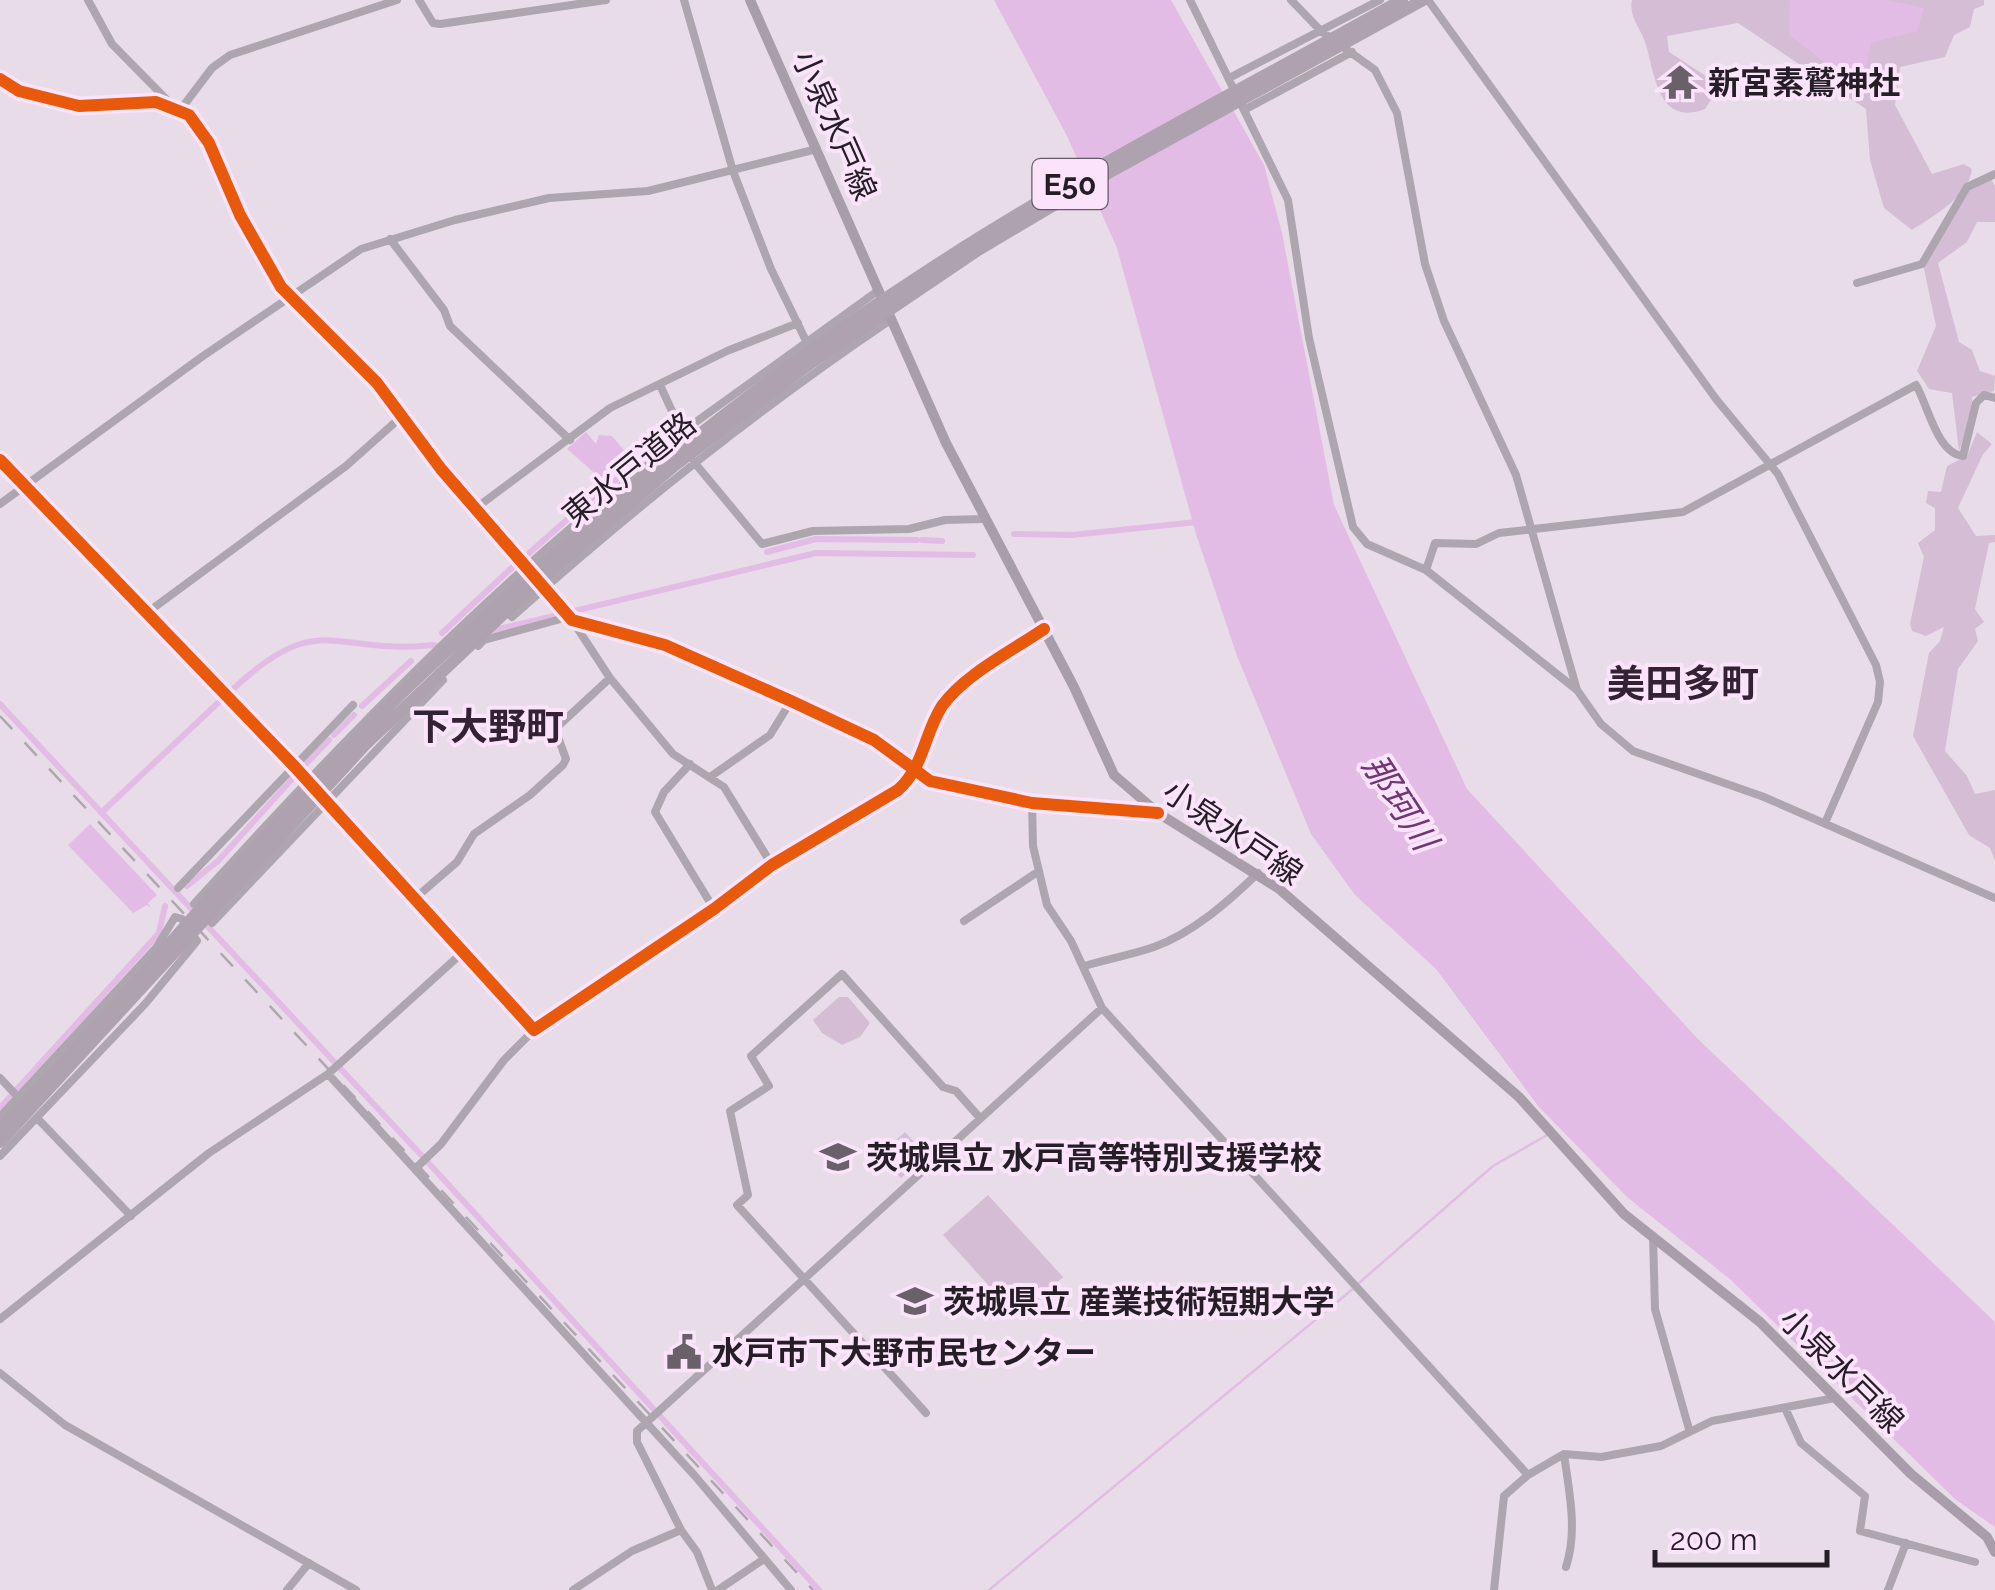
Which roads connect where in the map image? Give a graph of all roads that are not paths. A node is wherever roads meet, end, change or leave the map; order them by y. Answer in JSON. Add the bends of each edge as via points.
{"nodes":[{"id":1,"x":88,"y":0,"type":"edge"},
{"id":2,"x":396,"y":0,"type":"edge"},
{"id":3,"x":419,"y":0,"type":"edge"},
{"id":4,"x":606,"y":0,"type":"edge"},
{"id":5,"x":684,"y":0,"type":"edge"},
{"id":6,"x":750,"y":0,"type":"edge"},
{"id":7,"x":1190,"y":0,"type":"edge"},
{"id":8,"x":1290,"y":0,"type":"edge"},
{"id":9,"x":1380,"y":0,"type":"edge"},
{"id":10,"x":1402,"y":0,"type":"edge"},
{"id":11,"x":1425,"y":0,"type":"edge"},
{"id":12,"x":1321,"y":30,"type":"junction"},
{"id":13,"x":1352,"y":52,"type":"junction"},
{"id":14,"x":1231,"y":78,"type":"junction"},
{"id":15,"x":0,"y":79,"type":"edge"},
{"id":16,"x":176,"y":107,"type":"junction"},
{"id":17,"x":1246,"y":109,"type":"junction"},
{"id":18,"x":818,"y":149,"type":"junction"},
{"id":19,"x":733,"y":171,"type":"junction"},
{"id":20,"x":1995,"y":174,"type":"edge"},
{"id":21,"x":390,"y":240,"type":"junction"},
{"id":22,"x":1858,"y":283,"type":"dead end"},
{"id":23,"x":879,"y":290,"type":"junction"},
{"id":24,"x":290,"y":298,"type":"junction"},
{"id":25,"x":892,"y":320,"type":"junction"},
{"id":26,"x":798,"y":323,"type":"junction"},
{"id":27,"x":808,"y":342,"type":"junction"},
{"id":28,"x":816,"y":370,"type":"junction"},
{"id":29,"x":660,"y":384,"type":"junction"},
{"id":30,"x":1995,"y":398,"type":"edge"},
{"id":31,"x":401,"y":417,"type":"junction"},
{"id":32,"x":682,"y":432,"type":"junction"},
{"id":33,"x":570,"y":440,"type":"junction"},
{"id":34,"x":0,"y":460,"type":"edge"},
{"id":35,"x":694,"y":462,"type":"junction"},
{"id":36,"x":1771,"y":465,"type":"junction"},
{"id":37,"x":24,"y":486,"type":"junction"},
{"id":38,"x":0,"y":504,"type":"edge"},
{"id":39,"x":476,"y":508,"type":"junction"},
{"id":40,"x":983,"y":519,"type":"junction"},
{"id":41,"x":1531,"y":530,"type":"junction"},
{"id":42,"x":527,"y":564,"type":"junction"},
{"id":43,"x":1426,"y":570,"type":"junction"},
{"id":44,"x":546,"y":586,"type":"junction"},
{"id":45,"x":493,"y":596,"type":"junction"},
{"id":46,"x":148,"y":612,"type":"junction"},
{"id":47,"x":568,"y":616,"type":"junction"},
{"id":48,"x":1044,"y":629,"type":"junction"},
{"id":49,"x":429,"y":656,"type":"junction"},
{"id":50,"x":450,"y":674,"type":"junction"},
{"id":51,"x":610,"y":678,"type":"junction"},
{"id":52,"x":1577,"y":690,"type":"junction"},
{"id":53,"x":791,"y":701,"type":"junction"},
{"id":54,"x":353,"y":705,"type":"dead end"},
{"id":55,"x":690,"y":764,"type":"junction"},
{"id":56,"x":294,"y":766,"type":"junction"},
{"id":57,"x":915,"y":773,"type":"junction"},
{"id":58,"x":710,"y":777,"type":"junction"},
{"id":59,"x":306,"y":780,"type":"junction"},
{"id":60,"x":325,"y":801,"type":"junction"},
{"id":61,"x":1032,"y":803,"type":"junction"},
{"id":62,"x":1158,"y":813,"type":"junction"},
{"id":63,"x":1825,"y":824,"type":"junction"},
{"id":64,"x":772,"y":865,"type":"junction"},
{"id":65,"x":1039,"y":871,"type":"junction"},
{"id":66,"x":1258,"y":873,"type":"junction"},
{"id":67,"x":178,"y":888,"type":"dead end"},
{"id":68,"x":1995,"y":898,"type":"edge"},
{"id":69,"x":414,"y":900,"type":"junction"},
{"id":70,"x":194,"y":904,"type":"dead end"},
{"id":71,"x":714,"y":910,"type":"junction"},
{"id":72,"x":964,"y":921,"type":"dead end"},
{"id":73,"x":212,"y":923,"type":"dead end"},
{"id":74,"x":462,"y":953,"type":"junction"},
{"id":75,"x":1084,"y":966,"type":"junction"},
{"id":76,"x":1102,"y":1008,"type":"junction"},
{"id":77,"x":534,"y":1030,"type":"junction"},
{"id":78,"x":334,"y":1068,"type":"junction"},
{"id":79,"x":0,"y":1078,"type":"edge"},
{"id":80,"x":16,"y":1094,"type":"junction"},
{"id":81,"x":0,"y":1118,"type":"edge"},
{"id":82,"x":38,"y":1118,"type":"junction"},
{"id":83,"x":980,"y":1118,"type":"junction"},
{"id":84,"x":0,"y":1129,"type":"edge"},
{"id":85,"x":0,"y":1142,"type":"edge"},
{"id":86,"x":0,"y":1156,"type":"edge"},
{"id":87,"x":422,"y":1163,"type":"junction"},
{"id":88,"x":131,"y":1216,"type":"junction"},
{"id":89,"x":1653,"y":1236,"type":"junction"},
{"id":90,"x":805,"y":1279,"type":"junction"},
{"id":91,"x":0,"y":1319,"type":"edge"},
{"id":92,"x":0,"y":1373,"type":"edge"},
{"id":93,"x":1835,"y":1398,"type":"junction"},
{"id":94,"x":1785,"y":1408,"type":"junction"},
{"id":95,"x":926,"y":1413,"type":"dead end"},
{"id":96,"x":647,"y":1422,"type":"junction"},
{"id":97,"x":1690,"y":1429,"type":"junction"},
{"id":98,"x":1564,"y":1454,"type":"junction"},
{"id":99,"x":1528,"y":1475,"type":"junction"},
{"id":100,"x":681,"y":1530,"type":"junction"},
{"id":101,"x":1906,"y":1543,"type":"junction"},
{"id":102,"x":1995,"y":1552,"type":"edge"},
{"id":103,"x":764,"y":1559,"type":"junction"},
{"id":104,"x":1974,"y":1562,"type":"dead end"},
{"id":105,"x":309,"y":1563,"type":"junction"},
{"id":106,"x":1566,"y":1567,"type":"dead end"},
{"id":107,"x":287,"y":1590,"type":"edge"},
{"id":108,"x":356,"y":1590,"type":"edge"},
{"id":109,"x":573,"y":1590,"type":"edge"},
{"id":110,"x":715,"y":1590,"type":"edge"},
{"id":111,"x":791,"y":1590,"type":"edge"},
{"id":112,"x":1494,"y":1590,"type":"edge"},
{"id":113,"x":1888,"y":1590,"type":"edge"}],
"edges":[{"from":1,"to":16,"type":"street","via":[[112,44]]},
{"from":2,"to":16,"type":"street","via":[[230,55]]},
{"from":3,"to":4,"type":"street","via":[[440,24]]},
{"from":5,"to":19,"type":"street"},
{"from":6,"to":18,"type":"main road","name":"小泉水戸線"},
{"from":7,"to":14,"type":"street"},
{"from":8,"to":12,"type":"street"},
{"from":9,"to":12,"type":"street"},
{"from":10,"to":84,"type":"highway","name":"東水戸道路","number":"E50","bridge":true,"via":[[1095,168],[941,261],[668,459],[536,570],[357,738]]},
{"from":11,"to":36,"type":"street"},
{"from":11,"to":85,"type":"highway","name":"東水戸道路","number":"E50","bridge":true,"via":[[978,250],[674,466],[532,586],[364,745]]},
{"from":12,"to":13,"type":"street"},
{"from":12,"to":14,"type":"street"},
{"from":13,"to":17,"type":"street"},
{"from":13,"to":41,"type":"street","via":[[1376,70],[1397,113],[1424,264],[1516,475]]},
{"from":14,"to":17,"type":"street"},
{"from":15,"to":16,"type":"street","via":[[19,91],[79,106]]},
{"from":16,"to":24,"type":"street","via":[[209,143],[240,215]]},
{"from":17,"to":43,"type":"street","via":[[1288,200],[1309,338],[1349,516],[1368,544]]},
{"from":18,"to":19,"type":"street"},
{"from":18,"to":23,"type":"main road","name":"小泉水戸線"},
{"from":19,"to":21,"type":"street","via":[[648,191],[550,198]]},
{"from":19,"to":26,"type":"street"},
{"from":20,"to":22,"type":"street","via":[[1967,187],[1922,264]]},
{"from":21,"to":24,"type":"street","via":[[348,257]]},
{"from":21,"to":33,"type":"street","via":[[450,326]]},
{"from":23,"to":25,"type":"main road","name":"小泉水戸線"},
{"from":23,"to":27,"type":"street"},
{"from":24,"to":31,"type":"street","via":[[362,366]]},
{"from":24,"to":37,"type":"street"},
{"from":25,"to":28,"type":"street"},
{"from":25,"to":40,"type":"main road","name":"小泉水戸線"},
{"from":26,"to":27,"type":"street"},
{"from":26,"to":29,"type":"street"},
{"from":27,"to":28,"type":"street"},
{"from":27,"to":32,"type":"street"},
{"from":28,"to":35,"type":"street"},
{"from":29,"to":32,"type":"street"},
{"from":29,"to":33,"type":"street","via":[[610,408]]},
{"from":30,"to":36,"type":"street","via":[[1984,395],[1976,404],[1963,456],[1943,444],[1916,384]]},
{"from":31,"to":39,"type":"street"},
{"from":31,"to":46,"type":"street","via":[[346,466]]},
{"from":32,"to":35,"type":"street"},
{"from":32,"to":42,"type":"street"},
{"from":33,"to":39,"type":"street"},
{"from":34,"to":37,"type":"street"},
{"from":35,"to":40,"type":"street","via":[[762,544],[813,531]]},
{"from":35,"to":44,"type":"street"},
{"from":36,"to":41,"type":"street","via":[[1683,512]]},
{"from":36,"to":63,"type":"street","via":[[1880,682],[1878,702]]},
{"from":37,"to":38,"type":"street"},
{"from":37,"to":46,"type":"street"},
{"from":39,"to":42,"type":"street"},
{"from":40,"to":48,"type":"main road","name":"小泉水戸線"},
{"from":41,"to":43,"type":"street","via":[[1476,544],[1435,544]]},
{"from":41,"to":52,"type":"street"},
{"from":42,"to":44,"type":"street"},
{"from":42,"to":45,"type":"street"},
{"from":43,"to":52,"type":"street"},
{"from":44,"to":45,"type":"street","via":[[512,617]]},
{"from":44,"to":47,"type":"street"},
{"from":45,"to":49,"type":"street"},
{"from":46,"to":56,"type":"street"},
{"from":47,"to":50,"type":"street","via":[[484,640]]},
{"from":47,"to":51,"type":"street"},
{"from":47,"to":53,"type":"street","via":[[665,645]]},
{"from":48,"to":57,"type":"street","via":[[952,694]]},
{"from":48,"to":62,"type":"main road","name":"小泉水戸線","via":[[1107,765]]},
{"from":49,"to":50,"type":"street"},
{"from":49,"to":59,"type":"street"},
{"from":50,"to":60,"type":"street"},
{"from":51,"to":55,"type":"street","via":[[673,754]]},
{"from":51,"to":69,"type":"street","via":[[555,728],[563,765],[474,834],[457,862]]},
{"from":52,"to":63,"type":"street","via":[[1600,724],[1633,751]]},
{"from":53,"to":57,"type":"street","via":[[874,740]]},
{"from":53,"to":58,"type":"street","via":[[770,735]]},
{"from":54,"to":56,"type":"street"},
{"from":55,"to":58,"type":"street"},
{"from":55,"to":71,"type":"street","via":[[655,812]]},
{"from":56,"to":59,"type":"street"},
{"from":56,"to":67,"type":"street"},
{"from":57,"to":61,"type":"street","via":[[970,793]]},
{"from":57,"to":64,"type":"street","via":[[898,790]]},
{"from":58,"to":64,"type":"street","via":[[732,797]]},
{"from":59,"to":60,"type":"street"},
{"from":59,"to":70,"type":"street"},
{"from":60,"to":69,"type":"street"},
{"from":60,"to":73,"type":"street"},
{"from":61,"to":62,"type":"street"},
{"from":61,"to":65,"type":"street"},
{"from":62,"to":66,"type":"main road","name":"小泉水戸線"},
{"from":63,"to":68,"type":"street"},
{"from":64,"to":71,"type":"street"},
{"from":65,"to":72,"type":"street"},
{"from":65,"to":75,"type":"street","via":[[1047,905]]},
{"from":66,"to":75,"type":"street","via":[[1182,933]]},
{"from":66,"to":89,"type":"main road","name":"小泉水戸線","via":[[1519,1097],[1604,1195]]},
{"from":69,"to":74,"type":"street"},
{"from":71,"to":77,"type":"street"},
{"from":74,"to":77,"type":"street"},
{"from":74,"to":78,"type":"street"},
{"from":75,"to":76,"type":"street"},
{"from":76,"to":83,"type":"street"},
{"from":76,"to":99,"type":"street"},
{"from":77,"to":87,"type":"street"},
{"from":78,"to":87,"type":"street"},
{"from":78,"to":88,"type":"street"},
{"from":79,"to":80,"type":"street"},
{"from":80,"to":81,"type":"street"},
{"from":80,"to":82,"type":"street"},
{"from":80,"to":82,"type":"street","via":[[167,935],[175,917],[182,919],[198,941]]},
{"from":82,"to":86,"type":"street"},
{"from":82,"to":88,"type":"street"},
{"from":83,"to":90,"type":"street"},
{"from":83,"to":90,"type":"street","via":[[956,1091],[943,1087],[842,974],[751,1056],[769,1086],[730,1110],[748,1194],[737,1205]]},
{"from":87,"to":96,"type":"street"},
{"from":88,"to":91,"type":"street"},
{"from":89,"to":93,"type":"main road","name":"小泉水戸線","via":[[1760,1322]]},
{"from":89,"to":97,"type":"street","via":[[1655,1309]]},
{"from":90,"to":95,"type":"street"},
{"from":90,"to":96,"type":"street"},
{"from":92,"to":105,"type":"street","via":[[65,1425]]},
{"from":93,"to":94,"type":"street"},
{"from":93,"to":102,"type":"main road","name":"小泉水戸線","via":[[1987,1537]]},
{"from":94,"to":97,"type":"street"},
{"from":94,"to":101,"type":"street","via":[[1801,1443],[1865,1496],[1860,1532]]},
{"from":96,"to":100,"type":"street","via":[[636,1437]]},
{"from":96,"to":103,"type":"street"},
{"from":97,"to":98,"type":"street","via":[[1661,1446],[1601,1457]]},
{"from":98,"to":99,"type":"street"},
{"from":98,"to":106,"type":"street","via":[[1572,1548]]},
{"from":99,"to":112,"type":"street","via":[[1502,1500]]},
{"from":100,"to":109,"type":"street","via":[[632,1551]]},
{"from":100,"to":110,"type":"street"},
{"from":101,"to":104,"type":"street"},
{"from":101,"to":113,"type":"street"},
{"from":103,"to":110,"type":"street"},
{"from":103,"to":111,"type":"street"},
{"from":105,"to":107,"type":"street"},
{"from":105,"to":108,"type":"street"}]}
